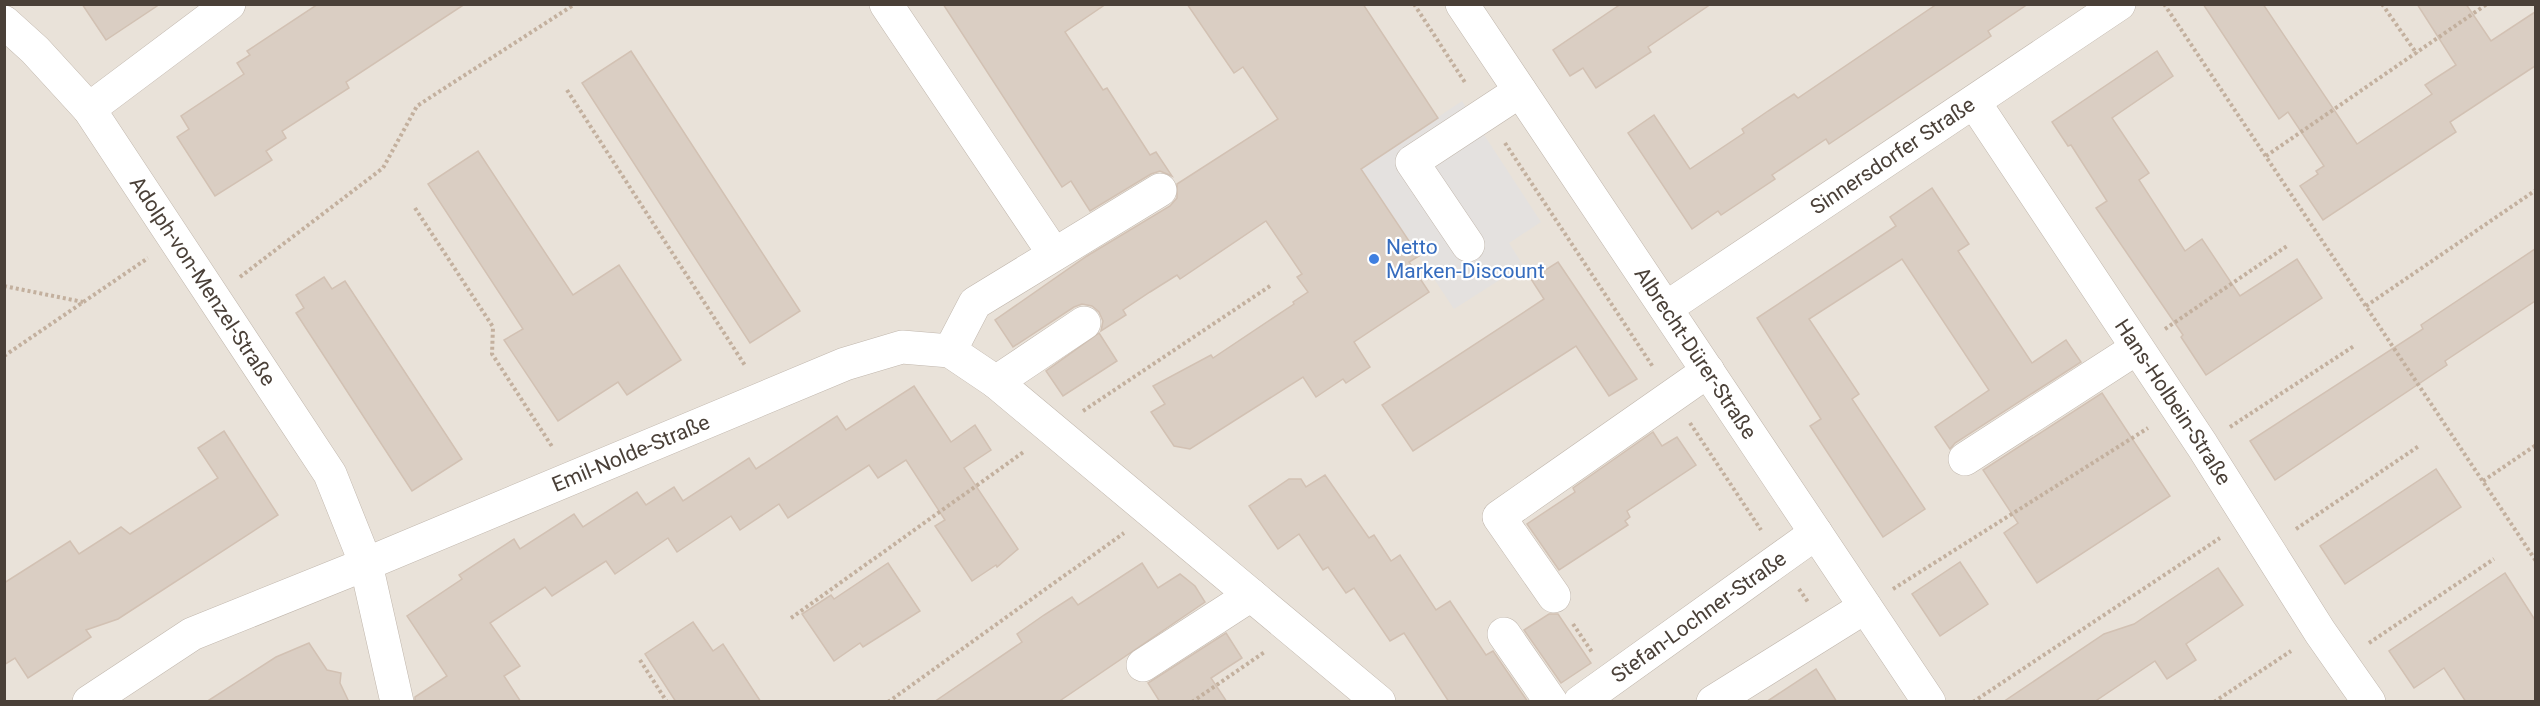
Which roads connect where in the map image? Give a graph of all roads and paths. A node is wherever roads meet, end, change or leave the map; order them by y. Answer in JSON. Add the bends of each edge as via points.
{"nodes":[{"id":1,"x":229,"y":4,"type":"edge"},
{"id":2,"x":575,"y":4,"type":"edge"},
{"id":3,"x":886,"y":4,"type":"edge"},
{"id":4,"x":1414,"y":4,"type":"edge"},
{"id":5,"x":1462,"y":4,"type":"edge"},
{"id":6,"x":2119,"y":4,"type":"edge"},
{"id":7,"x":2164,"y":4,"type":"edge"},
{"id":8,"x":2382,"y":4,"type":"edge"},
{"id":9,"x":2487,"y":4,"type":"edge"},
{"id":10,"x":4,"y":22,"type":"edge"},
{"id":11,"x":2416,"y":54,"type":"junction"},
{"id":12,"x":567,"y":90,"type":"dead end"},
{"id":13,"x":1520,"y":91,"type":"junction"},
{"id":14,"x":1974,"y":102,"type":"junction"},
{"id":15,"x":89,"y":109,"type":"junction"},
{"id":16,"x":1486,"y":113,"type":"junction"},
{"id":17,"x":2266,"y":156,"type":"junction"},
{"id":18,"x":1160,"y":190,"type":"dead end"},
{"id":19,"x":2535,"y":190,"type":"edge"},
{"id":20,"x":415,"y":208,"type":"dead end"},
{"id":21,"x":175,"y":240,"type":"junction"},
{"id":22,"x":1468,"y":245,"type":"dead end"},
{"id":23,"x":2287,"y":246,"type":"dead end"},
{"id":24,"x":1053,"y":254,"type":"junction"},
{"id":25,"x":4,"y":286,"type":"edge"},
{"id":26,"x":213,"y":298,"type":"junction"},
{"id":27,"x":83,"y":302,"type":"junction"},
{"id":28,"x":2366,"y":306,"type":"junction"},
{"id":29,"x":1666,"y":308,"type":"junction"},
{"id":30,"x":1084,"y":323,"type":"dead end"},
{"id":31,"x":2354,"y":346,"type":"dead end"},
{"id":32,"x":2137,"y":348,"type":"junction"},
{"id":33,"x":950,"y":351,"type":"junction"},
{"id":34,"x":4,"y":356,"type":"edge"},
{"id":35,"x":1708,"y":371,"type":"junction"},
{"id":36,"x":996,"y":382,"type":"junction"},
{"id":37,"x":1672,"y":396,"type":"junction"},
{"id":38,"x":765,"y":397,"type":"junction"},
{"id":39,"x":2177,"y":410,"type":"junction"},
{"id":40,"x":2202,"y":445,"type":"junction"},
{"id":41,"x":2535,"y":445,"type":"edge"},
{"id":42,"x":2419,"y":446,"type":"dead end"},
{"id":43,"x":1965,"y":459,"type":"dead end"},
{"id":44,"x":572,"y":478,"type":"junction"},
{"id":45,"x":2483,"y":482,"type":"junction"},
{"id":46,"x":1152,"y":512,"type":"junction"},
{"id":47,"x":2249,"y":519,"type":"junction"},
{"id":48,"x":1816,"y":533,"type":"junction"},
{"id":49,"x":2266,"y":549,"type":"junction"},
{"id":50,"x":2494,"y":559,"type":"dead end"},
{"id":51,"x":1780,"y":560,"type":"junction"},
{"id":52,"x":2535,"y":561,"type":"edge"},
{"id":53,"x":366,"y":564,"type":"junction"},
{"id":54,"x":1251,"y":595,"type":"junction"},
{"id":55,"x":1554,"y":596,"type":"joint"},
{"id":56,"x":1865,"y":607,"type":"junction"},
{"id":57,"x":1827,"y":630,"type":"junction"},
{"id":58,"x":1295,"y":631,"type":"junction"},
{"id":59,"x":2320,"y":632,"type":"junction"},
{"id":60,"x":1504,"y":633,"type":"dead end"},
{"id":61,"x":640,"y":660,"type":"dead end"},
{"id":62,"x":2341,"y":662,"type":"junction"},
{"id":63,"x":1143,"y":665,"type":"dead end"},
{"id":64,"x":1611,"y":680,"type":"junction"},
{"id":65,"x":89,"y":702,"type":"edge"},
{"id":66,"x":397,"y":702,"type":"edge"},
{"id":67,"x":667,"y":702,"type":"edge"},
{"id":68,"x":888,"y":702,"type":"edge"},
{"id":69,"x":1192,"y":702,"type":"edge"},
{"id":70,"x":1379,"y":702,"type":"edge"},
{"id":71,"x":1551,"y":702,"type":"edge"},
{"id":72,"x":1580,"y":702,"type":"edge"},
{"id":73,"x":1713,"y":702,"type":"edge"},
{"id":74,"x":1929,"y":702,"type":"edge"},
{"id":75,"x":1973,"y":702,"type":"edge"},
{"id":76,"x":2214,"y":702,"type":"edge"},
{"id":77,"x":2369,"y":702,"type":"edge"}],
"edges":[{"from":1,"to":15,"type":"street"},
{"from":2,"to":26,"type":"path","via":[[417,106],[383,168]]},
{"from":3,"to":24,"type":"street"},
{"from":4,"to":16,"type":"path"},
{"from":5,"to":13,"type":"street","name":"Albrecht-Dürer-Straße"},
{"from":6,"to":14,"type":"street","name":"Sinnersdorfer Straße"},
{"from":7,"to":17,"type":"path"},
{"from":8,"to":11,"type":"path"},
{"from":9,"to":11,"type":"path"},
{"from":10,"to":15,"type":"street","name":"Adolph-von-Menzel-Straße"},
{"from":11,"to":17,"type":"path"},
{"from":12,"to":38,"type":"path"},
{"from":13,"to":16,"type":"street"},
{"from":13,"to":29,"type":"street","name":"Albrecht-Dürer-Straße"},
{"from":14,"to":29,"type":"street","name":"Sinnersdorfer Straße"},
{"from":14,"to":32,"type":"street","name":"Hans-Holbein-Straße"},
{"from":15,"to":21,"type":"street","name":"Adolph-von-Menzel-Straße"},
{"from":16,"to":22,"type":"street","via":[[1412,162]]},
{"from":16,"to":37,"type":"path"},
{"from":17,"to":28,"type":"path"},
{"from":18,"to":24,"type":"street"},
{"from":19,"to":28,"type":"path"},
{"from":20,"to":44,"type":"path","via":[[493,327],[492,354]]},
{"from":21,"to":26,"type":"street","name":"Adolph-von-Menzel-Straße"},
{"from":21,"to":27,"type":"path"},
{"from":23,"to":32,"type":"path"},
{"from":24,"to":33,"type":"street","via":[[975,303]]},
{"from":25,"to":27,"type":"path"},
{"from":26,"to":53,"type":"street","name":"Adolph-von-Menzel-Straße","via":[[330,474]]},
{"from":27,"to":34,"type":"path"},
{"from":28,"to":45,"type":"path"},
{"from":29,"to":35,"type":"street","name":"Albrecht-Dürer-Straße"},
{"from":30,"to":36,"type":"street"},
{"from":31,"to":40,"type":"path"},
{"from":32,"to":39,"type":"street","name":"Hans-Holbein-Straße"},
{"from":32,"to":43,"type":"street"},
{"from":33,"to":36,"type":"street","name":"Emil-Nolde-Straße"},
{"from":33,"to":38,"type":"street","name":"Emil-Nolde-Straße","via":[[902,347],[845,364]]},
{"from":35,"to":37,"type":"street"},
{"from":35,"to":48,"type":"street","name":"Albrecht-Dürer-Straße"},
{"from":36,"to":46,"type":"street","name":"Emil-Nolde-Straße"},
{"from":37,"to":51,"type":"path"},
{"from":37,"to":55,"type":"street","via":[[1499,517]]},
{"from":38,"to":44,"type":"street","name":"Emil-Nolde-Straße"},
{"from":39,"to":40,"type":"street","name":"Hans-Holbein-Straße"},
{"from":39,"to":56,"type":"path"},
{"from":40,"to":47,"type":"street","name":"Hans-Holbein-Straße"},
{"from":41,"to":45,"type":"path"},
{"from":42,"to":49,"type":"path"},
{"from":44,"to":53,"type":"street","name":"Emil-Nolde-Straße"},
{"from":45,"to":52,"type":"path"},
{"from":46,"to":54,"type":"street","name":"Emil-Nolde-Straße"},
{"from":46,"to":68,"type":"path"},
{"from":47,"to":49,"type":"street","name":"Hans-Holbein-Straße"},
{"from":47,"to":75,"type":"path"},
{"from":48,"to":51,"type":"street","name":"Stefan-Lochner-Straße"},
{"from":48,"to":56,"type":"street","name":"Albrecht-Dürer-Straße"},
{"from":49,"to":59,"type":"street","name":"Hans-Holbein-Straße"},
{"from":50,"to":62,"type":"path"},
{"from":51,"to":57,"type":"path"},
{"from":51,"to":64,"type":"street","name":"Stefan-Lochner-Straße"},
{"from":53,"to":65,"type":"street","name":"Emil-Nolde-Straße","via":[[192,634]]},
{"from":53,"to":66,"type":"street"},
{"from":54,"to":58,"type":"street","name":"Emil-Nolde-Straße"},
{"from":54,"to":63,"type":"street"},
{"from":55,"to":64,"type":"path"},
{"from":56,"to":57,"type":"street"},
{"from":56,"to":74,"type":"street","name":"Albrecht-Dürer-Straße"},
{"from":57,"to":73,"type":"street"},
{"from":58,"to":69,"type":"path"},
{"from":58,"to":70,"type":"street","name":"Emil-Nolde-Straße"},
{"from":59,"to":62,"type":"street","name":"Hans-Holbein-Straße"},
{"from":59,"to":76,"type":"path"},
{"from":60,"to":71,"type":"street"},
{"from":61,"to":67,"type":"path"},
{"from":62,"to":77,"type":"street","name":"Hans-Holbein-Straße"},
{"from":64,"to":72,"type":"street","name":"Stefan-Lochner-Straße"}]}
